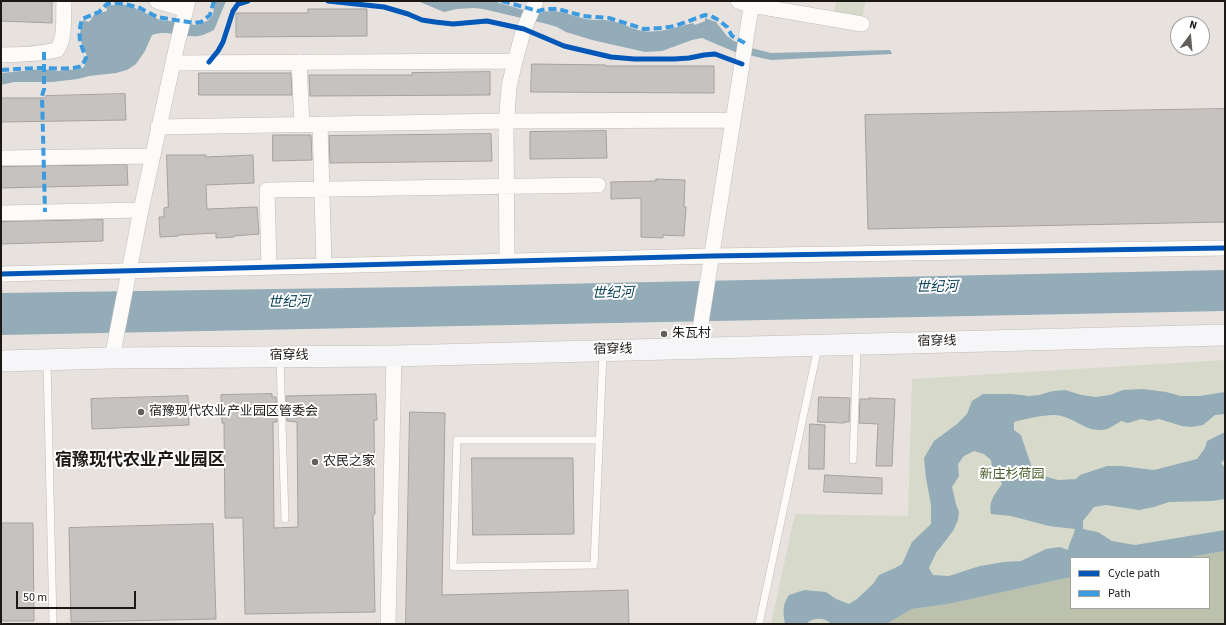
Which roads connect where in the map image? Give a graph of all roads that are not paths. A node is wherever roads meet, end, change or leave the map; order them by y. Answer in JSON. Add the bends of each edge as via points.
{"nodes":[{"id":1,"x":64,"y":1,"type":"edge"},
{"id":2,"x":157,"y":1,"type":"edge"},
{"id":3,"x":536,"y":1,"type":"edge"},
{"id":4,"x":747,"y":2,"type":"edge"},
{"id":5,"x":187,"y":5,"type":"edge"},
{"id":6,"x":862,"y":24,"type":"dead end"},
{"id":7,"x":1,"y":55,"type":"edge"},
{"id":8,"x":515,"y":60,"type":"junction"},
{"id":9,"x":299,"y":62,"type":"junction"},
{"id":10,"x":173,"y":63,"type":"junction"},
{"id":11,"x":733,"y":120,"type":"junction"},
{"id":12,"x":506,"y":121,"type":"junction"},
{"id":13,"x":320,"y":124,"type":"junction"},
{"id":14,"x":302,"y":125,"type":"junction"},
{"id":15,"x":158,"y":127,"type":"junction"},
{"id":16,"x":152,"y":156,"type":"junction"},
{"id":17,"x":1,"y":158,"type":"edge"},
{"id":18,"x":598,"y":185,"type":"dead end"},
{"id":19,"x":506,"y":187,"type":"junction"},
{"id":20,"x":322,"y":189,"type":"junction"},
{"id":21,"x":141,"y":210,"type":"junction"},
{"id":22,"x":1,"y":213,"type":"edge"},
{"id":23,"x":1225,"y":248,"type":"edge"},
{"id":24,"x":711,"y":260,"type":"junction"},
{"id":25,"x":507,"y":261,"type":"junction"},
{"id":26,"x":324,"y":265,"type":"junction"},
{"id":27,"x":270,"y":267,"type":"junction"},
{"id":28,"x":1,"y":274,"type":"edge"},
{"id":29,"x":128,"y":274,"type":"junction"},
{"id":30,"x":1225,"y":334,"type":"edge"},
{"id":31,"x":698,"y":339,"type":"junction"},
{"id":32,"x":858,"y":344,"type":"junction"},
{"id":33,"x":819,"y":345,"type":"junction"},
{"id":34,"x":114,"y":348,"type":"junction"},
{"id":35,"x":603,"y":350,"type":"junction"},
{"id":36,"x":280,"y":356,"type":"junction"},
{"id":37,"x":394,"y":356,"type":"junction"},
{"id":38,"x":46,"y":360,"type":"junction"},
{"id":39,"x":1,"y":361,"type":"edge"},
{"id":40,"x":599,"y":440,"type":"junction"},
{"id":41,"x":853,"y":460,"type":"dead end"},
{"id":42,"x":285,"y":519,"type":"dead end"},
{"id":43,"x":53,"y":624,"type":"edge"},
{"id":44,"x":388,"y":624,"type":"edge"},
{"id":45,"x":759,"y":624,"type":"edge"}],
"edges":[{"from":1,"to":7,"type":"street","via":[[61,44],[57,50]]},
{"from":2,"to":5,"type":"street"},
{"from":3,"to":8,"type":"street"},
{"from":4,"to":6,"type":"street"},
{"from":4,"to":11,"type":"street"},
{"from":5,"to":10,"type":"street"},
{"from":8,"to":9,"type":"street"},
{"from":8,"to":12,"type":"street"},
{"from":9,"to":10,"type":"street"},
{"from":9,"to":14,"type":"street"},
{"from":10,"to":15,"type":"street"},
{"from":11,"to":12,"type":"street"},
{"from":11,"to":24,"type":"street"},
{"from":12,"to":13,"type":"street"},
{"from":12,"to":19,"type":"street"},
{"from":13,"to":14,"type":"street"},
{"from":13,"to":20,"type":"street"},
{"from":14,"to":15,"type":"street"},
{"from":15,"to":16,"type":"street"},
{"from":16,"to":17,"type":"street"},
{"from":16,"to":21,"type":"street"},
{"from":18,"to":19,"type":"street"},
{"from":19,"to":20,"type":"street"},
{"from":19,"to":25,"type":"street"},
{"from":20,"to":26,"type":"street"},
{"from":20,"to":27,"type":"street","via":[[267,190]]},
{"from":21,"to":22,"type":"street"},
{"from":21,"to":29,"type":"street"},
{"from":23,"to":24,"type":"street"},
{"from":24,"to":25,"type":"street"},
{"from":24,"to":31,"type":"street"},
{"from":25,"to":26,"type":"street"},
{"from":26,"to":27,"type":"street"},
{"from":27,"to":29,"type":"street"},
{"from":28,"to":29,"type":"street"},
{"from":29,"to":34,"type":"street"},
{"from":30,"to":32,"type":"main road","name":"宿穿线"},
{"from":31,"to":33,"type":"main road","name":"宿穿线"},
{"from":31,"to":35,"type":"main road","name":"宿穿线"},
{"from":32,"to":33,"type":"main road","name":"宿穿线"},
{"from":32,"to":41,"type":"lane"},
{"from":33,"to":45,"type":"lane"},
{"from":34,"to":36,"type":"main road","name":"宿穿线"},
{"from":34,"to":38,"type":"main road","name":"宿穿线"},
{"from":35,"to":37,"type":"main road","name":"宿穿线"},
{"from":35,"to":40,"type":"lane"},
{"from":36,"to":37,"type":"main road","name":"宿穿线"},
{"from":36,"to":42,"type":"lane"},
{"from":37,"to":44,"type":"street"},
{"from":38,"to":39,"type":"main road","name":"宿穿线"},
{"from":38,"to":43,"type":"lane"},
{"from":40,"to":40,"type":"lane","via":[[594,564],[453,567],[457,440]]}]}
